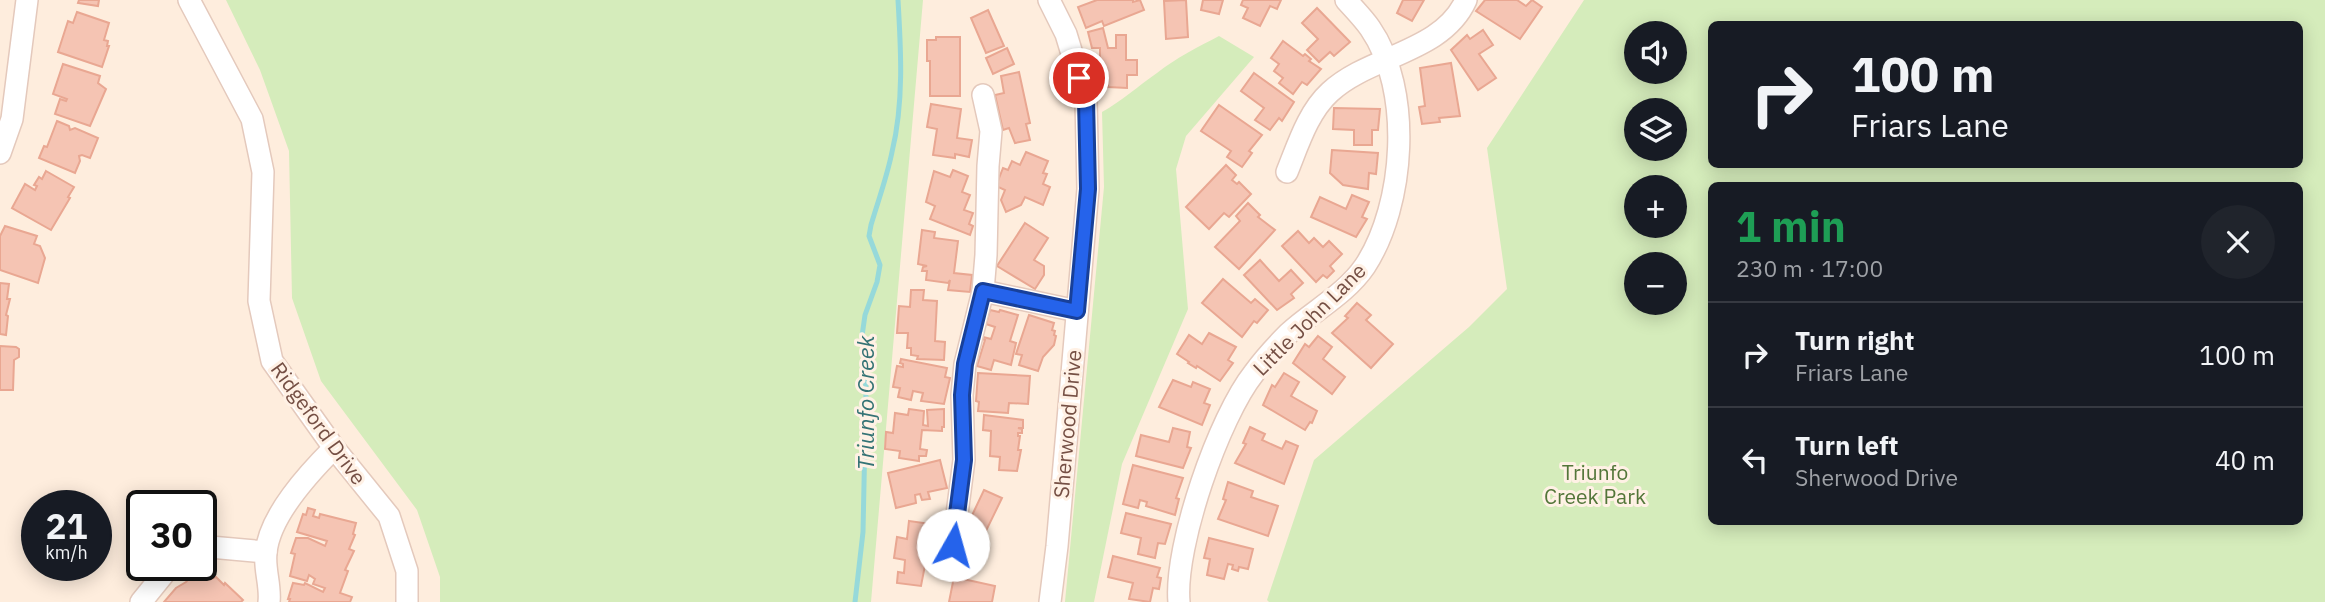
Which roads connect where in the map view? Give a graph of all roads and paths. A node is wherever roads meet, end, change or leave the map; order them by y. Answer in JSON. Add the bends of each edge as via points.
{"nodes":[{"id":1,"x":27,"y":0,"type":"edge"},
{"id":2,"x":189,"y":0,"type":"edge"},
{"id":3,"x":1049,"y":0,"type":"edge"},
{"id":4,"x":1346,"y":0,"type":"edge"},
{"id":5,"x":1466,"y":0,"type":"edge"},
{"id":6,"x":1385,"y":59,"type":"junction"},
{"id":7,"x":984,"y":95,"type":"dead end"},
{"id":8,"x":0,"y":153,"type":"edge"},
{"id":9,"x":1287,"y":172,"type":"dead end"},
{"id":10,"x":983,"y":291,"type":"junction"},
{"id":11,"x":1077,"y":311,"type":"junction"},
{"id":12,"x":334,"y":448,"type":"junction"},
{"id":13,"x":953,"y":545,"type":"dead end"},
{"id":14,"x":217,"y":548,"type":"edge"},
{"id":15,"x":266,"y":552,"type":"junction"},
{"id":16,"x":158,"y":581,"type":"edge"},
{"id":17,"x":141,"y":602,"type":"edge"},
{"id":18,"x":270,"y":602,"type":"edge"},
{"id":19,"x":407,"y":602,"type":"edge"},
{"id":20,"x":1050,"y":602,"type":"edge"},
{"id":21,"x":1179,"y":602,"type":"edge"}],
"edges":[{"from":1,"to":8,"type":"street","via":[[12,119]]},
{"from":2,"to":12,"type":"street","name":"Ridgeford Drive","via":[[252,119],[263,173],[259,302],[272,361]]},
{"from":3,"to":11,"type":"street","name":"Sherwood Drive","via":[[1066,34],[1086,100],[1088,189]]},
{"from":4,"to":6,"type":"street","name":"Little John Lane","via":[[1371,29]]},
{"from":5,"to":6,"type":"street","via":[[1442,31]]},
{"from":6,"to":9,"type":"street","via":[[1328,93],[1304,130]]},
{"from":6,"to":21,"type":"street","name":"Little John Lane","via":[[1395,94],[1399,143],[1386,218],[1364,268],[1289,333],[1253,374],[1230,412],[1187,534]]},
{"from":7,"to":10,"type":"street","via":[[991,131]]},
{"from":10,"to":11,"type":"street"},
{"from":10,"to":13,"type":"street","via":[[965,364],[964,460]]},
{"from":11,"to":20,"type":"street","name":"Sherwood Drive"},
{"from":12,"to":15,"type":"street","via":[[297,489],[275,524]]},
{"from":12,"to":19,"type":"street","name":"Ridgeford Drive","via":[[388,516],[407,571]]},
{"from":14,"to":15,"type":"street"},
{"from":15,"to":18,"type":"street"},
{"from":16,"to":17,"type":"street"}]}
